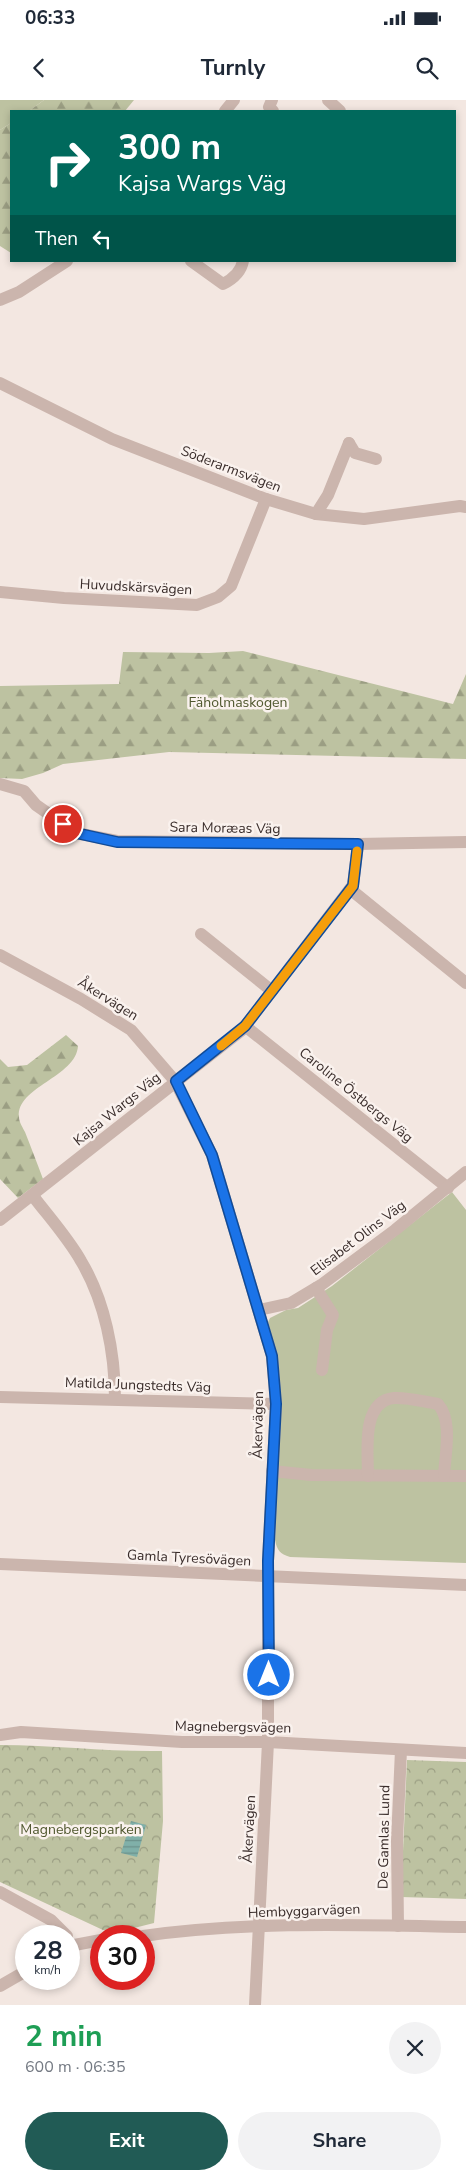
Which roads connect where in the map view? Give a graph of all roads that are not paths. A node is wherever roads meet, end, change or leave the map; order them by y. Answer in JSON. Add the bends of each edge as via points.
{"nodes":[{"id":1,"x":234,"y":100,"type":"edge"},
{"id":2,"x":328,"y":100,"type":"edge"},
{"id":3,"x":226,"y":110,"type":"edge"},
{"id":4,"x":339,"y":110,"type":"edge"},
{"id":5,"x":192,"y":262,"type":"edge"},
{"id":6,"x":243,"y":262,"type":"edge"},
{"id":7,"x":62,"y":264,"type":"edge"},
{"id":8,"x":0,"y":300,"type":"edge"},
{"id":9,"x":0,"y":383,"type":"edge"},
{"id":10,"x":376,"y":459,"type":"dead end"},
{"id":11,"x":266,"y":499,"type":"junction"},
{"id":12,"x":466,"y":507,"type":"edge"},
{"id":13,"x":316,"y":514,"type":"junction"},
{"id":14,"x":0,"y":592,"type":"edge"},
{"id":15,"x":0,"y":783,"type":"edge"},
{"id":16,"x":466,"y":842,"type":"edge"},
{"id":17,"x":358,"y":844,"type":"junction"},
{"id":18,"x":350,"y":889,"type":"junction"},
{"id":19,"x":201,"y":934,"type":"dead end"},
{"id":20,"x":0,"y":955,"type":"edge"},
{"id":21,"x":466,"y":983,"type":"edge"},
{"id":22,"x":272,"y":990,"type":"junction"},
{"id":23,"x":245,"y":1026,"type":"junction"},
{"id":24,"x":176,"y":1081,"type":"junction"},
{"id":25,"x":466,"y":1172,"type":"edge"},
{"id":26,"x":448,"y":1188,"type":"junction"},
{"id":27,"x":33,"y":1196,"type":"junction"},
{"id":28,"x":0,"y":1220,"type":"edge"},
{"id":29,"x":316,"y":1288,"type":"junction"},
{"id":30,"x":259,"y":1310,"type":"junction"},
{"id":31,"x":322,"y":1370,"type":"dead end"},
{"id":32,"x":0,"y":1397,"type":"edge"},
{"id":33,"x":115,"y":1399,"type":"junction"},
{"id":34,"x":276,"y":1404,"type":"junction"},
{"id":35,"x":272,"y":1471,"type":"junction"},
{"id":36,"x":368,"y":1476,"type":"junction"},
{"id":37,"x":444,"y":1476,"type":"junction"},
{"id":38,"x":466,"y":1476,"type":"edge"},
{"id":39,"x":0,"y":1564,"type":"edge"},
{"id":40,"x":269,"y":1576,"type":"junction"},
{"id":41,"x":466,"y":1585,"type":"edge"},
{"id":42,"x":0,"y":1735,"type":"edge"},
{"id":43,"x":268,"y":1742,"type":"junction"},
{"id":44,"x":401,"y":1750,"type":"junction"},
{"id":45,"x":466,"y":1753,"type":"edge"},
{"id":46,"x":0,"y":1892,"type":"edge"},
{"id":47,"x":56,"y":1925,"type":"edge"},
{"id":48,"x":398,"y":1926,"type":"junction"},
{"id":49,"x":259,"y":1927,"type":"junction"},
{"id":50,"x":466,"y":1927,"type":"edge"},
{"id":51,"x":155,"y":1935,"type":"edge"},
{"id":52,"x":15,"y":1977,"type":"edge"},
{"id":53,"x":0,"y":1986,"type":"edge"},
{"id":54,"x":255,"y":2005,"type":"edge"}],
"edges":[{"from":1,"to":3,"type":"street"},
{"from":2,"to":4,"type":"street"},
{"from":5,"to":6,"type":"street","via":[[223,284],[236,275]]},
{"from":7,"to":8,"type":"street","via":[[19,292]]},
{"from":9,"to":11,"type":"street","name":"Söderarmsvägen","via":[[112,439]]},
{"from":10,"to":13,"type":"street","via":[[355,454],[349,443],[328,495]]},
{"from":11,"to":13,"type":"street","name":"Söderarmsvägen"},
{"from":11,"to":14,"type":"street","name":"Huvudskärsvägen","via":[[231,586],[218,597],[198,605]]},
{"from":12,"to":13,"type":"street","name":"Söderarmsvägen","via":[[364,519]]},
{"from":15,"to":17,"type":"street","name":"Sara Moræas Väg","via":[[24,792],[36,805],[76,833],[117,842]]},
{"from":16,"to":17,"type":"street","name":"Sara Moræas Väg"},
{"from":17,"to":18,"type":"street","name":"Kajsa Wargs Väg"},
{"from":18,"to":21,"type":"street"},
{"from":18,"to":22,"type":"street","name":"Kajsa Wargs Väg"},
{"from":19,"to":22,"type":"street"},
{"from":20,"to":24,"type":"street","name":"Åkervägen","via":[[81,998],[131,1030]]},
{"from":22,"to":23,"type":"street","name":"Kajsa Wargs Väg"},
{"from":23,"to":24,"type":"street","name":"Kajsa Wargs Väg"},
{"from":23,"to":26,"type":"street","name":"Caroline Östbergs Väg"},
{"from":24,"to":27,"type":"street","name":"Kajsa Wargs Väg"},
{"from":24,"to":30,"type":"street","name":"Åkervägen","via":[[212,1155]]},
{"from":25,"to":26,"type":"street","name":"Elisabet Olins Väg"},
{"from":26,"to":29,"type":"street","name":"Elisabet Olins Väg"},
{"from":27,"to":28,"type":"street","name":"Kajsa Wargs Väg"},
{"from":27,"to":33,"type":"street","via":[[81,1261],[93,1284],[109,1342]]},
{"from":29,"to":30,"type":"street","name":"Elisabet Olins Väg","via":[[291,1303]]},
{"from":29,"to":31,"type":"street","via":[[333,1315],[327,1330]]},
{"from":30,"to":34,"type":"street","name":"Åkervägen","via":[[272,1356]]},
{"from":32,"to":33,"type":"street","name":"Matilda Jungstedts Väg"},
{"from":33,"to":34,"type":"street","name":"Matilda Jungstedts Väg"},
{"from":34,"to":35,"type":"street","name":"Åkervägen"},
{"from":35,"to":36,"type":"street"},
{"from":35,"to":40,"type":"street","name":"Åkervägen"},
{"from":36,"to":37,"type":"street"},
{"from":36,"to":37,"type":"street","via":[[368,1443],[373,1411],[382,1401],[395,1398],[438,1404],[444,1411]]},
{"from":37,"to":38,"type":"street"},
{"from":39,"to":40,"type":"street","name":"Gamla Tyresövägen"},
{"from":40,"to":41,"type":"street","name":"Gamla Tyresövägen"},
{"from":40,"to":43,"type":"street","name":"Åkervägen"},
{"from":42,"to":43,"type":"street","name":"Magnebergsvägen","via":[[21,1732],[182,1742]]},
{"from":43,"to":44,"type":"street","name":"Magnebergsvägen"},
{"from":43,"to":49,"type":"street","name":"Åkervägen"},
{"from":44,"to":45,"type":"street","name":"Magnebergsvägen"},
{"from":44,"to":48,"type":"street","name":"De Gamlas Lund"},
{"from":46,"to":47,"type":"street"},
{"from":48,"to":49,"type":"street","name":"Hembyggarvägen"},
{"from":48,"to":50,"type":"street","name":"Hembyggarvägen"},
{"from":49,"to":51,"type":"street","name":"Hembyggarvägen"},
{"from":49,"to":54,"type":"street","name":"Åkervägen"},
{"from":52,"to":53,"type":"street"}]}
